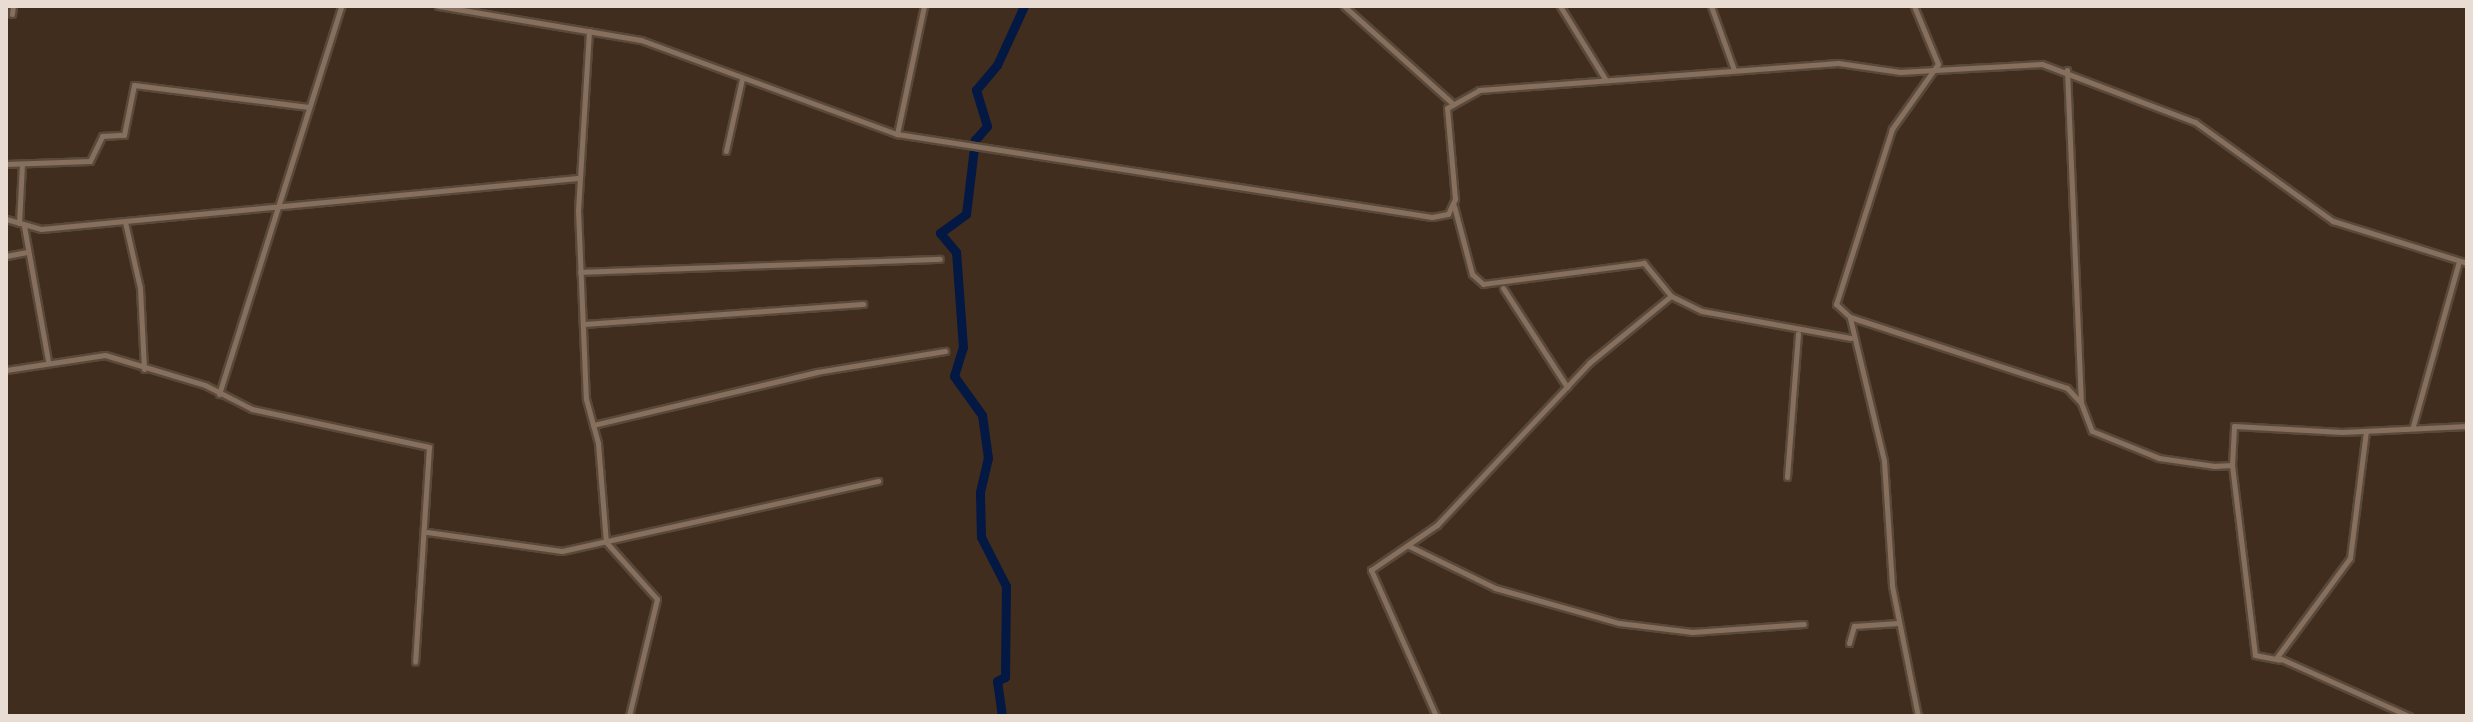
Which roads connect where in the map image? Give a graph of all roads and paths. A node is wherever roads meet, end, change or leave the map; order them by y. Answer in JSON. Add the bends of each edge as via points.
{"nodes":[{"id":1,"x":13,"y":6,"type":"edge"},
{"id":2,"x":341,"y":6,"type":"edge"},
{"id":3,"x":438,"y":6,"type":"edge"},
{"id":4,"x":924,"y":6,"type":"edge"},
{"id":5,"x":1344,"y":6,"type":"edge"},
{"id":6,"x":1560,"y":6,"type":"edge"},
{"id":7,"x":1711,"y":6,"type":"edge"},
{"id":8,"x":1914,"y":6,"type":"edge"},
{"id":9,"x":12,"y":14,"type":"dead end"},
{"id":10,"x":589,"y":31,"type":"junction"},
{"id":11,"x":1936,"y":69,"type":"junction"},
{"id":12,"x":1734,"y":70,"type":"junction"},
{"id":13,"x":2067,"y":70,"type":"junction"},
{"id":14,"x":742,"y":79,"type":"junction"},
{"id":15,"x":1605,"y":79,"type":"junction"},
{"id":16,"x":1451,"y":102,"type":"junction"},
{"id":17,"x":309,"y":107,"type":"junction"},
{"id":18,"x":897,"y":134,"type":"junction"},
{"id":19,"x":726,"y":151,"type":"dead end"},
{"id":20,"x":6,"y":164,"type":"edge"},
{"id":21,"x":22,"y":164,"type":"junction"},
{"id":22,"x":578,"y":178,"type":"junction"},
{"id":23,"x":1454,"y":206,"type":"junction"},
{"id":24,"x":276,"y":211,"type":"junction"},
{"id":25,"x":6,"y":219,"type":"edge"},
{"id":26,"x":125,"y":222,"type":"junction"},
{"id":27,"x":22,"y":224,"type":"junction"},
{"id":28,"x":26,"y":252,"type":"junction"},
{"id":29,"x":6,"y":256,"type":"edge"},
{"id":30,"x":940,"y":259,"type":"dead end"},
{"id":31,"x":2459,"y":261,"type":"junction"},
{"id":32,"x":2467,"y":263,"type":"edge"},
{"id":33,"x":580,"y":272,"type":"junction"},
{"id":34,"x":1502,"y":287,"type":"junction"},
{"id":35,"x":1671,"y":296,"type":"junction"},
{"id":36,"x":863,"y":304,"type":"dead end"},
{"id":37,"x":1850,"y":317,"type":"junction"},
{"id":38,"x":583,"y":324,"type":"junction"},
{"id":39,"x":1798,"y":333,"type":"junction"},
{"id":40,"x":1851,"y":338,"type":"junction"},
{"id":41,"x":945,"y":351,"type":"dead end"},
{"id":42,"x":48,"y":361,"type":"junction"},
{"id":43,"x":144,"y":369,"type":"junction"},
{"id":44,"x":6,"y":370,"type":"edge"},
{"id":45,"x":1567,"y":387,"type":"junction"},
{"id":46,"x":219,"y":394,"type":"junction"},
{"id":47,"x":2081,"y":403,"type":"junction"},
{"id":48,"x":593,"y":425,"type":"junction"},
{"id":49,"x":2413,"y":426,"type":"junction"},
{"id":50,"x":2467,"y":426,"type":"edge"},
{"id":51,"x":2366,"y":431,"type":"junction"},
{"id":52,"x":2232,"y":465,"type":"junction"},
{"id":53,"x":1787,"y":477,"type":"dead end"},
{"id":54,"x":878,"y":481,"type":"dead end"},
{"id":55,"x":427,"y":532,"type":"junction"},
{"id":56,"x":606,"y":542,"type":"junction"},
{"id":57,"x":1408,"y":546,"type":"junction"},
{"id":58,"x":1898,"y":623,"type":"junction"},
{"id":59,"x":1804,"y":624,"type":"dead end"},
{"id":60,"x":1849,"y":643,"type":"dead end"},
{"id":61,"x":2280,"y":660,"type":"junction"},
{"id":62,"x":415,"y":662,"type":"dead end"},
{"id":63,"x":629,"y":716,"type":"edge"},
{"id":64,"x":1436,"y":716,"type":"edge"},
{"id":65,"x":1918,"y":716,"type":"edge"},
{"id":66,"x":2409,"y":716,"type":"edge"}],
"edges":[{"from":1,"to":9,"type":"street"},
{"from":2,"to":17,"type":"street"},
{"from":3,"to":10,"type":"street"},
{"from":4,"to":18,"type":"street"},
{"from":5,"to":16,"type":"street"},
{"from":6,"to":15,"type":"street"},
{"from":7,"to":12,"type":"street"},
{"from":8,"to":11,"type":"street"},
{"from":10,"to":14,"type":"street","via":[[641,40]]},
{"from":10,"to":22,"type":"street"},
{"from":11,"to":12,"type":"street","via":[[1851,62]]},
{"from":11,"to":13,"type":"street","via":[[2010,61]]},
{"from":11,"to":37,"type":"street","via":[[1897,120],[1868,194],[1835,293]]},
{"from":12,"to":15,"type":"street"},
{"from":13,"to":31,"type":"street","via":[[2195,122],[2320,215]]},
{"from":13,"to":47,"type":"street"},
{"from":14,"to":18,"type":"street"},
{"from":14,"to":19,"type":"street"},
{"from":15,"to":16,"type":"street","via":[[1487,88]]},
{"from":16,"to":23,"type":"street"},
{"from":17,"to":21,"type":"street","via":[[134,85],[124,135],[102,136],[90,161]]},
{"from":17,"to":24,"type":"street"},
{"from":18,"to":23,"type":"street","via":[[1420,216],[1441,217]]},
{"from":20,"to":21,"type":"street"},
{"from":21,"to":27,"type":"street"},
{"from":22,"to":24,"type":"street"},
{"from":22,"to":33,"type":"street"},
{"from":23,"to":34,"type":"street","via":[[1474,276]]},
{"from":24,"to":26,"type":"street"},
{"from":24,"to":46,"type":"street"},
{"from":25,"to":27,"type":"street"},
{"from":26,"to":27,"type":"street"},
{"from":26,"to":43,"type":"street","via":[[140,288]]},
{"from":27,"to":28,"type":"street"},
{"from":28,"to":29,"type":"street"},
{"from":28,"to":42,"type":"street"},
{"from":30,"to":33,"type":"street"},
{"from":31,"to":32,"type":"street"},
{"from":31,"to":49,"type":"street"},
{"from":33,"to":38,"type":"street"},
{"from":34,"to":35,"type":"street","via":[[1645,263]]},
{"from":34,"to":45,"type":"street","via":[[1518,301]]},
{"from":35,"to":39,"type":"street","via":[[1702,311]]},
{"from":35,"to":45,"type":"street"},
{"from":36,"to":38,"type":"street"},
{"from":37,"to":40,"type":"street"},
{"from":37,"to":47,"type":"street","via":[[2067,388]]},
{"from":38,"to":48,"type":"street"},
{"from":39,"to":40,"type":"street"},
{"from":39,"to":53,"type":"street"},
{"from":40,"to":58,"type":"street","via":[[1884,461]]},
{"from":41,"to":48,"type":"street","via":[[817,372]]},
{"from":42,"to":43,"type":"street","via":[[105,355]]},
{"from":42,"to":44,"type":"street"},
{"from":43,"to":46,"type":"street"},
{"from":45,"to":57,"type":"street","via":[[1454,509]]},
{"from":46,"to":55,"type":"street","via":[[252,409],[429,447]]},
{"from":47,"to":52,"type":"street","via":[[2087,426],[2107,440],[2174,461]]},
{"from":48,"to":56,"type":"street"},
{"from":49,"to":50,"type":"street"},
{"from":49,"to":51,"type":"street"},
{"from":51,"to":52,"type":"street","via":[[2234,426]]},
{"from":51,"to":61,"type":"street","via":[[2350,558]]},
{"from":52,"to":61,"type":"street","via":[[2255,655]]},
{"from":54,"to":56,"type":"street"},
{"from":55,"to":56,"type":"street","via":[[541,550]]},
{"from":55,"to":62,"type":"street"},
{"from":56,"to":63,"type":"street","via":[[656,592]]},
{"from":57,"to":59,"type":"street","via":[[1495,588],[1619,623],[1692,632]]},
{"from":57,"to":64,"type":"street","via":[[1373,568],[1370,579]]},
{"from":58,"to":60,"type":"street","via":[[1854,626]]},
{"from":58,"to":65,"type":"street"},
{"from":61,"to":66,"type":"street"}]}
